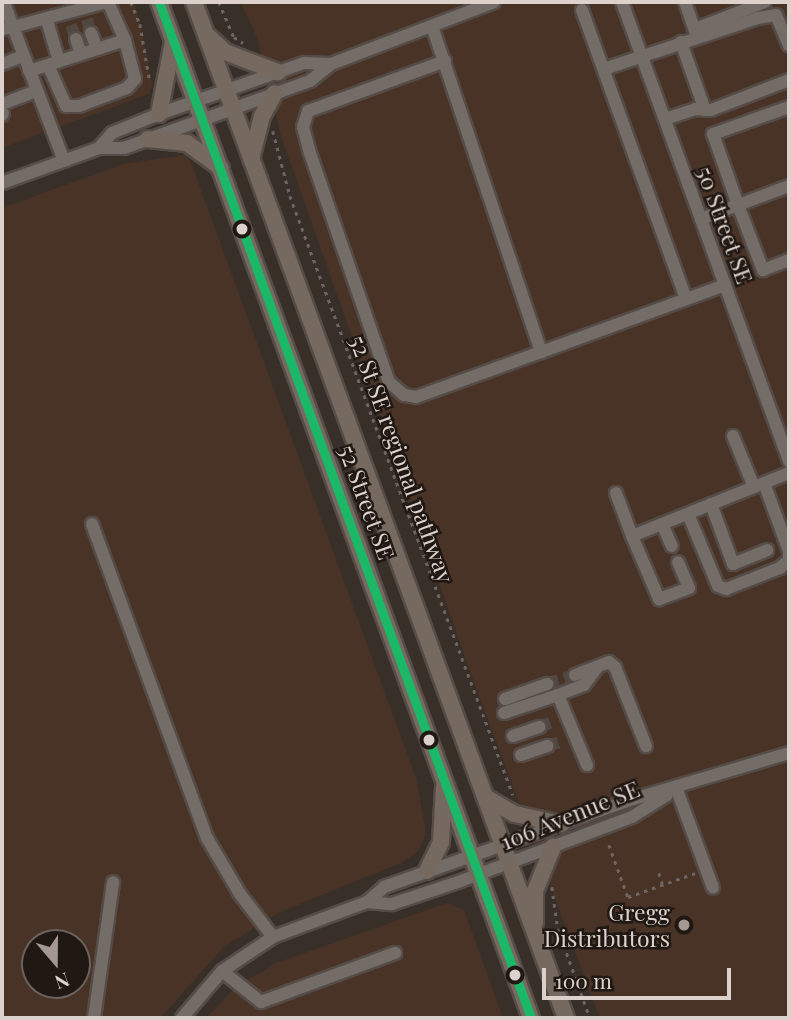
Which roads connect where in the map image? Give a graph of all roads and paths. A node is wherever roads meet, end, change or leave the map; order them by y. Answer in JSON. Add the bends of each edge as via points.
{"nodes":[{"id":1,"x":104,"y":2,"type":"edge"},
{"id":2,"x":131,"y":2,"type":"edge"},
{"id":3,"x":159,"y":2,"type":"edge"},
{"id":4,"x":194,"y":2,"type":"edge"},
{"id":5,"x":219,"y":2,"type":"edge"},
{"id":6,"x":494,"y":2,"type":"edge"},
{"id":7,"x":622,"y":2,"type":"edge"},
{"id":8,"x":685,"y":2,"type":"edge"},
{"id":9,"x":765,"y":2,"type":"edge"},
{"id":10,"x":6,"y":3,"type":"edge"},
{"id":11,"x":582,"y":10,"type":"dead end"},
{"id":12,"x":47,"y":21,"type":"junction"},
{"id":13,"x":432,"y":26,"type":"junction"},
{"id":14,"x":7,"y":28,"type":"edge"},
{"id":15,"x":91,"y":33,"type":"tunnel mouth"},
{"id":16,"x":696,"y":33,"type":"junction"},
{"id":17,"x":206,"y":34,"type":"junction"},
{"id":18,"x":76,"y":39,"type":"tunnel mouth"},
{"id":19,"x":173,"y":39,"type":"junction"},
{"id":20,"x":125,"y":40,"type":"junction"},
{"id":21,"x":681,"y":42,"type":"junction"},
{"id":22,"x":245,"y":44,"type":"dead end"},
{"id":23,"x":789,"y":45,"type":"edge"},
{"id":24,"x":97,"y":49,"type":"junction"},
{"id":25,"x":81,"y":54,"type":"junction"},
{"id":26,"x":641,"y":54,"type":"junction"},
{"id":27,"x":23,"y":56,"type":"junction"},
{"id":28,"x":445,"y":61,"type":"junction"},
{"id":29,"x":54,"y":63,"type":"junction"},
{"id":30,"x":2,"y":64,"type":"edge"},
{"id":31,"x":331,"y":64,"type":"junction"},
{"id":32,"x":604,"y":69,"type":"junction"},
{"id":33,"x":29,"y":71,"type":"junction"},
{"id":34,"x":278,"y":72,"type":"junction"},
{"id":35,"x":789,"y":80,"type":"edge"},
{"id":36,"x":150,"y":84,"type":"dead end"},
{"id":37,"x":226,"y":90,"type":"junction"},
{"id":38,"x":36,"y":91,"type":"junction"},
{"id":39,"x":275,"y":93,"type":"junction"},
{"id":40,"x":20,"y":97,"type":"junction"},
{"id":41,"x":196,"y":101,"type":"junction"},
{"id":42,"x":2,"y":104,"type":"edge"},
{"id":43,"x":789,"y":107,"type":"edge"},
{"id":44,"x":233,"y":108,"type":"junction"},
{"id":45,"x":705,"y":110,"type":"junction"},
{"id":46,"x":2,"y":114,"type":"edge"},
{"id":47,"x":159,"y":114,"type":"junction"},
{"id":48,"x":202,"y":119,"type":"junction"},
{"id":49,"x":665,"y":119,"type":"junction"},
{"id":50,"x":273,"y":120,"type":"dead end"},
{"id":51,"x":148,"y":139,"type":"junction"},
{"id":52,"x":99,"y":148,"type":"junction"},
{"id":53,"x":251,"y":159,"type":"junction"},
{"id":54,"x":64,"y":161,"type":"junction"},
{"id":55,"x":221,"y":168,"type":"junction"},
{"id":56,"x":2,"y":183,"type":"edge"},
{"id":57,"x":789,"y":186,"type":"edge"},
{"id":58,"x":738,"y":205,"type":"junction"},
{"id":59,"x":701,"y":219,"type":"junction"},
{"id":60,"x":789,"y":260,"type":"edge"},
{"id":61,"x":725,"y":285,"type":"junction"},
{"id":62,"x":686,"y":299,"type":"junction"},
{"id":63,"x":541,"y":352,"type":"junction"},
{"id":64,"x":733,"y":436,"type":"dead end"},
{"id":65,"x":789,"y":462,"type":"edge"},
{"id":66,"x":789,"y":473,"type":"edge"},
{"id":67,"x":759,"y":485,"type":"junction"},
{"id":68,"x":615,"y":493,"type":"dead end"},
{"id":69,"x":711,"y":505,"type":"junction"},
{"id":70,"x":688,"y":514,"type":"junction"},
{"id":71,"x":92,"y":524,"type":"dead end"},
{"id":72,"x":662,"y":524,"type":"junction"},
{"id":73,"x":632,"y":536,"type":"junction"},
{"id":74,"x":672,"y":546,"type":"dead end"},
{"id":75,"x":766,"y":550,"type":"dead end"},
{"id":76,"x":678,"y":562,"type":"dead end"},
{"id":77,"x":597,"y":668,"type":"junction"},
{"id":78,"x":575,"y":675,"type":"tunnel mouth"},
{"id":79,"x":547,"y":684,"type":"tunnel mouth"},
{"id":80,"x":558,"y":695,"type":"junction"},
{"id":81,"x":505,"y":699,"type":"dead end"},
{"id":82,"x":504,"y":713,"type":"dead end"},
{"id":83,"x":539,"y":727,"type":"tunnel mouth"},
{"id":84,"x":513,"y":736,"type":"dead end"},
{"id":85,"x":547,"y":746,"type":"tunnel mouth"},
{"id":86,"x":646,"y":746,"type":"dead end"},
{"id":87,"x":789,"y":753,"type":"edge"},
{"id":88,"x":521,"y":755,"type":"dead end"},
{"id":89,"x":587,"y":765,"type":"dead end"},
{"id":90,"x":445,"y":782,"type":"junction"},
{"id":91,"x":676,"y":790,"type":"junction"},
{"id":92,"x":485,"y":797,"type":"junction"},
{"id":93,"x":515,"y":803,"type":"dead end"},
{"id":94,"x":561,"y":824,"type":"junction"},
{"id":95,"x":502,"y":845,"type":"junction"},
{"id":96,"x":609,"y":845,"type":"dead end"},
{"id":97,"x":552,"y":847,"type":"junction"},
{"id":98,"x":472,"y":856,"type":"junction"},
{"id":99,"x":509,"y":863,"type":"junction"},
{"id":100,"x":427,"y":872,"type":"junction"},
{"id":101,"x":659,"y":873,"type":"dead end"},
{"id":102,"x":695,"y":873,"type":"dead end"},
{"id":103,"x":479,"y":874,"type":"junction"},
{"id":104,"x":553,"y":880,"type":"dead end"},
{"id":105,"x":113,"y":882,"type":"dead end"},
{"id":106,"x":663,"y":885,"type":"junction"},
{"id":107,"x":713,"y":888,"type":"dead end"},
{"id":108,"x":367,"y":902,"type":"junction"},
{"id":109,"x":536,"y":936,"type":"junction"},
{"id":110,"x":273,"y":937,"type":"junction"},
{"id":111,"x":395,"y":953,"type":"dead end"},
{"id":112,"x":222,"y":971,"type":"junction"},
{"id":113,"x":94,"y":1018,"type":"edge"},
{"id":114,"x":182,"y":1018,"type":"edge"},
{"id":115,"x":531,"y":1018,"type":"edge"},
{"id":116,"x":566,"y":1018,"type":"edge"},
{"id":117,"x":590,"y":1018,"type":"edge"}],
"edges":[{"from":1,"to":12,"type":"street","via":[[69,20]]},
{"from":1,"to":20,"type":"street"},
{"from":2,"to":36,"type":"path"},
{"from":3,"to":19,"type":"main road","name":"52 Street SE"},
{"from":4,"to":17,"type":"main road","name":"52 Street SE"},
{"from":5,"to":22,"type":"path","via":[[234,37]]},
{"from":6,"to":13,"type":"street"},
{"from":7,"to":26,"type":"street","name":"50 Street SE"},
{"from":8,"to":16,"type":"street"},
{"from":9,"to":16,"type":"street"},
{"from":10,"to":14,"type":"street"},
{"from":11,"to":32,"type":"street"},
{"from":12,"to":14,"type":"street"},
{"from":12,"to":29,"type":"street"},
{"from":13,"to":28,"type":"street"},
{"from":13,"to":31,"type":"street"},
{"from":14,"to":27,"type":"street"},
{"from":15,"to":24,"type":"street"},
{"from":16,"to":21,"type":"street"},
{"from":16,"to":23,"type":"street","via":[[776,15]]},
{"from":17,"to":34,"type":"main road","via":[[225,52]]},
{"from":17,"to":37,"type":"main road","name":"52 Street SE"},
{"from":18,"to":25,"type":"street"},
{"from":19,"to":41,"type":"main road","name":"52 Street SE"},
{"from":19,"to":47,"type":"main road"},
{"from":20,"to":24,"type":"street"},
{"from":20,"to":29,"type":"street","via":[[135,79],[127,88],[79,106],[66,106]]},
{"from":21,"to":26,"type":"street"},
{"from":21,"to":45,"type":"street"},
{"from":24,"to":25,"type":"street"},
{"from":25,"to":29,"type":"street"},
{"from":26,"to":32,"type":"street"},
{"from":26,"to":49,"type":"street","name":"50 Street SE"},
{"from":27,"to":30,"type":"street"},
{"from":27,"to":33,"type":"street"},
{"from":28,"to":63,"type":"street"},
{"from":28,"to":63,"type":"street","via":[[308,111],[303,127],[310,153],[388,382],[404,395],[416,397]]},
{"from":29,"to":33,"type":"street"},
{"from":31,"to":34,"type":"street","via":[[304,63]]},
{"from":31,"to":39,"type":"street","via":[[310,81]]},
{"from":32,"to":62,"type":"street"},
{"from":33,"to":38,"type":"street"},
{"from":34,"to":37,"type":"street"},
{"from":35,"to":45,"type":"street"},
{"from":37,"to":41,"type":"street"},
{"from":37,"to":44,"type":"main road","name":"52 Street SE"},
{"from":38,"to":40,"type":"street"},
{"from":38,"to":54,"type":"street"},
{"from":39,"to":44,"type":"street"},
{"from":39,"to":53,"type":"main road","via":[[262,116]]},
{"from":40,"to":42,"type":"street"},
{"from":40,"to":46,"type":"street"},
{"from":41,"to":47,"type":"street"},
{"from":41,"to":48,"type":"main road","name":"52 Street SE"},
{"from":43,"to":58,"type":"street","via":[[713,134]]},
{"from":44,"to":48,"type":"street"},
{"from":44,"to":53,"type":"main road","name":"52 Street SE"},
{"from":45,"to":49,"type":"street"},
{"from":47,"to":52,"type":"street","via":[[112,133]]},
{"from":48,"to":51,"type":"street"},
{"from":48,"to":55,"type":"main road","name":"52 Street SE"},
{"from":49,"to":59,"type":"street","name":"50 Street SE"},
{"from":50,"to":93,"type":"path","name":"52 St SE regional pathway","via":[[277,155],[290,197]]},
{"from":51,"to":52,"type":"street","via":[[124,148]]},
{"from":51,"to":55,"type":"main road","via":[[187,143]]},
{"from":52,"to":54,"type":"street"},
{"from":53,"to":92,"type":"main road","name":"52 Street SE"},
{"from":54,"to":56,"type":"street"},
{"from":55,"to":90,"type":"main road","name":"52 Street SE"},
{"from":57,"to":58,"type":"street"},
{"from":58,"to":59,"type":"street"},
{"from":58,"to":60,"type":"street","via":[[763,270]]},
{"from":59,"to":61,"type":"street","name":"50 Street SE"},
{"from":61,"to":62,"type":"street"},
{"from":61,"to":65,"type":"street","name":"50 Street SE"},
{"from":62,"to":63,"type":"street"},
{"from":64,"to":67,"type":"street"},
{"from":66,"to":67,"type":"street"},
{"from":67,"to":69,"type":"street"},
{"from":67,"to":70,"type":"street","via":[[789,551],[789,561],[780,568],[726,589],[718,586]]},
{"from":68,"to":73,"type":"street"},
{"from":69,"to":70,"type":"street"},
{"from":69,"to":75,"type":"street","via":[[733,564]]},
{"from":70,"to":72,"type":"street"},
{"from":71,"to":110,"type":"street","via":[[207,838],[240,894]]},
{"from":72,"to":73,"type":"street"},
{"from":72,"to":74,"type":"street"},
{"from":73,"to":76,"type":"street","via":[[659,599],[688,587]]},
{"from":77,"to":78,"type":"street"},
{"from":77,"to":80,"type":"street","via":[[584,685]]},
{"from":77,"to":86,"type":"street","via":[[609,662],[615,667]]},
{"from":79,"to":81,"type":"street"},
{"from":80,"to":82,"type":"street"},
{"from":80,"to":89,"type":"street","via":[[569,739]]},
{"from":83,"to":84,"type":"street"},
{"from":85,"to":88,"type":"street"},
{"from":87,"to":91,"type":"street","name":"106 Avenue SE"},
{"from":90,"to":98,"type":"main road","name":"52 Street SE"},
{"from":90,"to":100,"type":"main road","via":[[441,842]]},
{"from":91,"to":94,"type":"street","name":"106 Avenue SE"},
{"from":91,"to":97,"type":"street","name":"106 Avenue SE","via":[[632,817]]},
{"from":91,"to":107,"type":"street"},
{"from":92,"to":94,"type":"main road","via":[[515,814]]},
{"from":92,"to":95,"type":"main road","name":"52 Street SE"},
{"from":94,"to":95,"type":"street","name":"106 Avenue SE"},
{"from":95,"to":98,"type":"street","name":"106 Avenue SE"},
{"from":95,"to":99,"type":"main road","name":"52 Street SE"},
{"from":96,"to":106,"type":"path","via":[[628,897]]},
{"from":97,"to":99,"type":"street","name":"106 Avenue SE"},
{"from":97,"to":109,"type":"main road","via":[[535,891]]},
{"from":98,"to":100,"type":"street","name":"106 Avenue SE"},
{"from":98,"to":103,"type":"main road","name":"52 Street SE"},
{"from":99,"to":103,"type":"street","name":"106 Avenue SE"},
{"from":99,"to":109,"type":"main road","name":"52 Street SE"},
{"from":100,"to":108,"type":"street","name":"106 Avenue SE","via":[[384,887]]},
{"from":101,"to":106,"type":"path"},
{"from":102,"to":106,"type":"path"},
{"from":103,"to":108,"type":"street","name":"106 Avenue SE","via":[[392,904]]},
{"from":103,"to":115,"type":"main road","name":"52 Street SE"},
{"from":104,"to":117,"type":"path","via":[[558,929]]},
{"from":105,"to":113,"type":"street"},
{"from":108,"to":110,"type":"street"},
{"from":109,"to":116,"type":"main road","name":"52 Street SE"},
{"from":110,"to":112,"type":"street"},
{"from":111,"to":112,"type":"street","via":[[261,1002]]},
{"from":112,"to":114,"type":"street"}]}
